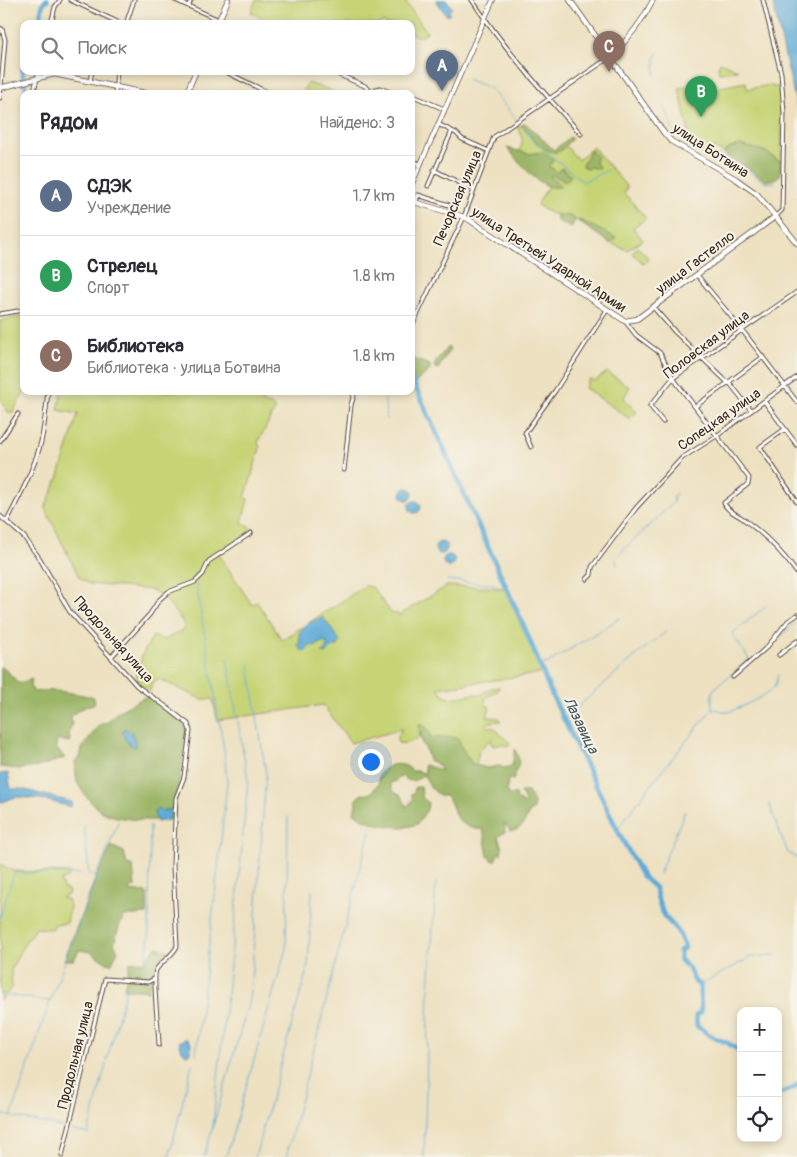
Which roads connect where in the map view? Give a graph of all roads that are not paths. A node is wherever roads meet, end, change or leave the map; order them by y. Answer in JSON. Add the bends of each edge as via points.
{"nodes":[{"id":1,"x":60,"y":0,"type":"edge"},
{"id":2,"x":70,"y":0,"type":"edge"},
{"id":3,"x":134,"y":0,"type":"edge"},
{"id":4,"x":175,"y":0,"type":"edge"},
{"id":5,"x":191,"y":0,"type":"edge"},
{"id":6,"x":228,"y":0,"type":"edge"},
{"id":7,"x":472,"y":0,"type":"edge"},
{"id":8,"x":493,"y":0,"type":"edge"},
{"id":9,"x":570,"y":0,"type":"edge"},
{"id":10,"x":652,"y":0,"type":"edge"},
{"id":11,"x":763,"y":0,"type":"edge"},
{"id":12,"x":189,"y":5,"type":"junction"},
{"id":13,"x":52,"y":20,"type":"edge"},
{"id":14,"x":113,"y":20,"type":"edge"},
{"id":15,"x":127,"y":20,"type":"edge"},
{"id":16,"x":215,"y":20,"type":"edge"},
{"id":17,"x":219,"y":20,"type":"edge"},
{"id":18,"x":484,"y":20,"type":"junction"},
{"id":19,"x":0,"y":28,"type":"edge"},
{"id":20,"x":611,"y":56,"type":"junction"},
{"id":21,"x":37,"y":75,"type":"edge"},
{"id":22,"x":49,"y":75,"type":"edge"},
{"id":23,"x":74,"y":75,"type":"edge"},
{"id":24,"x":91,"y":75,"type":"edge"},
{"id":25,"x":118,"y":75,"type":"edge"},
{"id":26,"x":194,"y":75,"type":"edge"},
{"id":27,"x":232,"y":75,"type":"edge"},
{"id":28,"x":343,"y":75,"type":"edge"},
{"id":29,"x":35,"y":78,"type":"junction"},
{"id":30,"x":90,"y":80,"type":"junction"},
{"id":31,"x":116,"y":87,"type":"junction"},
{"id":32,"x":1,"y":88,"type":"edge"},
{"id":33,"x":34,"y":90,"type":"edge"},
{"id":34,"x":116,"y":90,"type":"edge"},
{"id":35,"x":131,"y":90,"type":"edge"},
{"id":36,"x":188,"y":90,"type":"edge"},
{"id":37,"x":263,"y":90,"type":"edge"},
{"id":38,"x":368,"y":90,"type":"edge"},
{"id":39,"x":373,"y":90,"type":"edge"},
{"id":40,"x":385,"y":90,"type":"edge"},
{"id":41,"x":415,"y":97,"type":"edge"},
{"id":42,"x":0,"y":98,"type":"edge"},
{"id":43,"x":550,"y":100,"type":"junction"},
{"id":44,"x":444,"y":109,"type":"junction"},
{"id":45,"x":438,"y":124,"type":"junction"},
{"id":46,"x":452,"y":131,"type":"junction"},
{"id":47,"x":581,"y":134,"type":"dead end"},
{"id":48,"x":489,"y":150,"type":"junction"},
{"id":49,"x":415,"y":162,"type":"edge"},
{"id":50,"x":420,"y":164,"type":"junction"},
{"id":51,"x":434,"y":170,"type":"junction"},
{"id":52,"x":415,"y":176,"type":"edge"},
{"id":53,"x":428,"y":186,"type":"dead end"},
{"id":54,"x":474,"y":190,"type":"junction"},
{"id":55,"x":415,"y":201,"type":"edge"},
{"id":56,"x":776,"y":216,"type":"junction"},
{"id":57,"x":464,"y":217,"type":"junction"},
{"id":58,"x":797,"y":244,"type":"edge"},
{"id":59,"x":697,"y":275,"type":"junction"},
{"id":60,"x":797,"y":292,"type":"edge"},
{"id":61,"x":654,"y":307,"type":"junction"},
{"id":62,"x":607,"y":310,"type":"junction"},
{"id":63,"x":20,"y":311,"type":"edge"},
{"id":64,"x":0,"y":314,"type":"edge"},
{"id":65,"x":415,"y":320,"type":"edge"},
{"id":66,"x":625,"y":321,"type":"junction"},
{"id":67,"x":742,"y":330,"type":"junction"},
{"id":68,"x":702,"y":357,"type":"junction"},
{"id":69,"x":763,"y":357,"type":"junction"},
{"id":70,"x":797,"y":376,"type":"edge"},
{"id":71,"x":674,"y":378,"type":"junction"},
{"id":72,"x":729,"y":382,"type":"junction"},
{"id":73,"x":785,"y":386,"type":"junction"},
{"id":74,"x":48,"y":395,"type":"edge"},
{"id":75,"x":354,"y":395,"type":"edge"},
{"id":76,"x":764,"y":401,"type":"junction"},
{"id":77,"x":797,"y":402,"type":"edge"},
{"id":78,"x":696,"y":406,"type":"junction"},
{"id":79,"x":751,"y":410,"type":"junction"},
{"id":80,"x":18,"y":414,"type":"dead end"},
{"id":81,"x":663,"y":422,"type":"dead end"},
{"id":82,"x":785,"y":430,"type":"junction"},
{"id":83,"x":718,"y":435,"type":"junction"},
{"id":84,"x":0,"y":441,"type":"edge"},
{"id":85,"x":797,"y":445,"type":"edge"},
{"id":86,"x":532,"y":447,"type":"dead end"},
{"id":87,"x":344,"y":470,"type":"dead end"},
{"id":88,"x":797,"y":502,"type":"edge"},
{"id":89,"x":0,"y":516,"type":"edge"},
{"id":90,"x":7,"y":521,"type":"junction"},
{"id":91,"x":251,"y":533,"type":"dead end"},
{"id":92,"x":797,"y":573,"type":"edge"},
{"id":93,"x":587,"y":579,"type":"dead end"},
{"id":94,"x":797,"y":615,"type":"edge"},
{"id":95,"x":797,"y":640,"type":"edge"},
{"id":96,"x":779,"y":655,"type":"dead end"},
{"id":97,"x":111,"y":657,"type":"junction"},
{"id":98,"x":733,"y":677,"type":"dead end"},
{"id":99,"x":154,"y":979,"type":"junction"},
{"id":100,"x":159,"y":1045,"type":"dead end"},
{"id":101,"x":62,"y":1156,"type":"edge"}],
"edges":[{"from":1,"to":13,"type":"street"},
{"from":2,"to":14,"type":"street"},
{"from":3,"to":15,"type":"street"},
{"from":4,"to":12,"type":"street"},
{"from":5,"to":12,"type":"street"},
{"from":6,"to":17,"type":"main road"},
{"from":7,"to":18,"type":"street"},
{"from":8,"to":18,"type":"street"},
{"from":9,"to":20,"type":"main road","name":"улица Ботвина"},
{"from":10,"to":20,"type":"street","via":[[640,25]]},
{"from":11,"to":56,"type":"street","via":[[782,73],[782,210]]},
{"from":12,"to":16,"type":"street"},
{"from":18,"to":43,"type":"street"},
{"from":18,"to":44,"type":"street"},
{"from":19,"to":32,"type":"street","via":[[5,40]]},
{"from":20,"to":43,"type":"street","name":"Печорская улица"},
{"from":20,"to":56,"type":"main road","name":"улица Ботвина","via":[[671,141],[757,194]]},
{"from":21,"to":29,"type":"street"},
{"from":22,"to":29,"type":"main road"},
{"from":23,"to":30,"type":"main road"},
{"from":24,"to":30,"type":"street"},
{"from":25,"to":31,"type":"street"},
{"from":26,"to":36,"type":"main road"},
{"from":27,"to":37,"type":"street"},
{"from":28,"to":38,"type":"street"},
{"from":29,"to":32,"type":"main road"},
{"from":29,"to":33,"type":"street"},
{"from":30,"to":31,"type":"main road"},
{"from":31,"to":34,"type":"street"},
{"from":31,"to":35,"type":"main road"},
{"from":32,"to":42,"type":"street"},
{"from":39,"to":40,"type":"street"},
{"from":41,"to":44,"type":"street"},
{"from":43,"to":47,"type":"street"},
{"from":43,"to":48,"type":"street","name":"Печорская улица","via":[[494,137]]},
{"from":44,"to":45,"type":"street"},
{"from":45,"to":46,"type":"street"},
{"from":45,"to":50,"type":"street"},
{"from":46,"to":48,"type":"street","via":[[462,139]]},
{"from":46,"to":51,"type":"street"},
{"from":48,"to":54,"type":"street","name":"Печорская улица"},
{"from":49,"to":50,"type":"street"},
{"from":50,"to":52,"type":"street"},
{"from":51,"to":53,"type":"street"},
{"from":51,"to":54,"type":"street"},
{"from":54,"to":57,"type":"street","name":"Печорская улица"},
{"from":55,"to":57,"type":"main road","name":"улица Третьей Ударной Армии"},
{"from":56,"to":58,"type":"main road","name":"улица Ботвина"},
{"from":56,"to":59,"type":"main road","name":"улица Гастелло"},
{"from":57,"to":62,"type":"main road","name":"улица Третьей Ударной Армии"},
{"from":57,"to":65,"type":"street","name":"Печорская улица"},
{"from":59,"to":61,"type":"main road","name":"улица Гастелло"},
{"from":59,"to":67,"type":"street"},
{"from":60,"to":67,"type":"street","name":"Половская улица"},
{"from":61,"to":66,"type":"main road","name":"улица Гастелло","via":[[637,319]]},
{"from":61,"to":68,"type":"street"},
{"from":62,"to":66,"type":"main road","name":"улица Третьей Ударной Армии"},
{"from":62,"to":86,"type":"street","via":[[525,433]]},
{"from":63,"to":64,"type":"street"},
{"from":66,"to":71,"type":"street","name":"улица Третьей Ударной Армии","via":[[636,335],[660,353]]},
{"from":67,"to":68,"type":"street","name":"Половская улица"},
{"from":67,"to":69,"type":"street"},
{"from":68,"to":71,"type":"street","name":"Половская улица"},
{"from":68,"to":72,"type":"street"},
{"from":69,"to":72,"type":"street"},
{"from":69,"to":73,"type":"street"},
{"from":70,"to":73,"type":"street","name":"Сопецкая улица"},
{"from":71,"to":78,"type":"street","name":"улица Третьей Ударной Армии"},
{"from":71,"to":81,"type":"street","name":"Половская улица","via":[[650,406]]},
{"from":72,"to":78,"type":"street"},
{"from":72,"to":79,"type":"street"},
{"from":73,"to":76,"type":"street","name":"Сопецкая улица"},
{"from":73,"to":77,"type":"street"},
{"from":74,"to":90,"type":"street","via":[[42,440]]},
{"from":75,"to":87,"type":"street"},
{"from":76,"to":79,"type":"street","name":"Сопецкая улица"},
{"from":76,"to":82,"type":"street"},
{"from":78,"to":83,"type":"street","name":"улица Третьей Ударной Армии"},
{"from":79,"to":83,"type":"street","name":"Сопецкая улица"},
{"from":80,"to":84,"type":"street"},
{"from":82,"to":85,"type":"street"},
{"from":82,"to":88,"type":"street","via":[[760,448]]},
{"from":83,"to":92,"type":"street","name":"улица Третьей Ударной Армии","via":[[749,478],[748,484],[724,504],[726,508],[765,537]]},
{"from":83,"to":93,"type":"street","name":"Сопецкая улица","via":[[682,458],[645,498],[592,567]]},
{"from":89,"to":90,"type":"street","name":"Продольная улица"},
{"from":90,"to":97,"type":"street","name":"Продольная улица","via":[[40,559],[70,612]]},
{"from":91,"to":97,"type":"street","via":[[209,560],[195,582],[168,592]]},
{"from":94,"to":98,"type":"street"},
{"from":95,"to":96,"type":"street"},
{"from":97,"to":99,"type":"street","name":"Продольная улица","via":[[137,686],[188,724],[190,731],[184,778],[176,798],[173,865],[177,946],[159,966]]},
{"from":99,"to":100,"type":"street"},
{"from":99,"to":101,"type":"street","name":"Продольная улица","via":[[148,982],[105,979]]}]}
